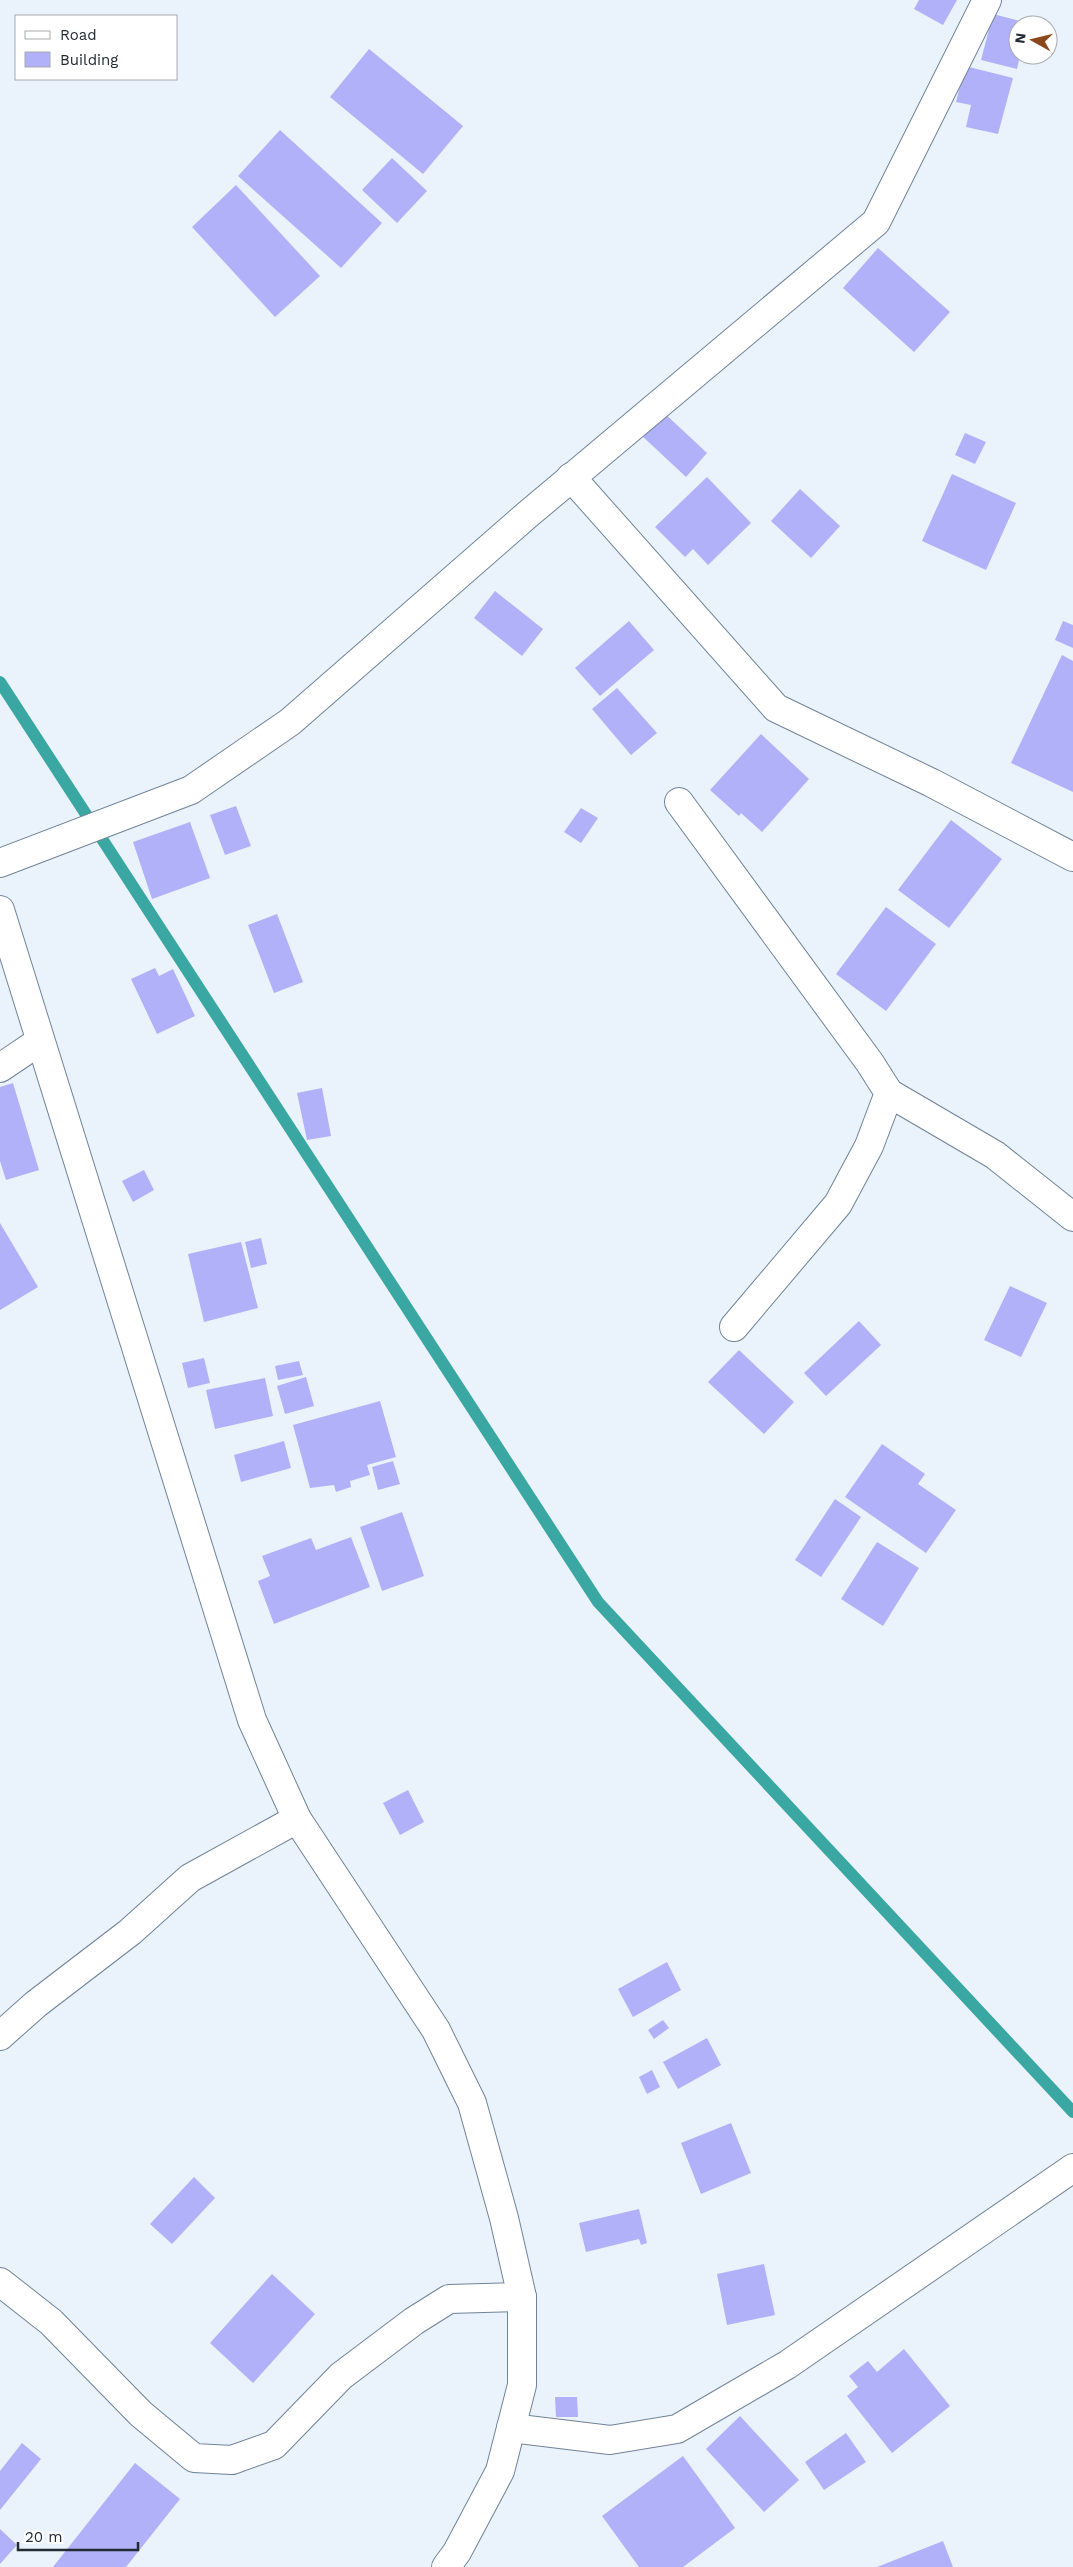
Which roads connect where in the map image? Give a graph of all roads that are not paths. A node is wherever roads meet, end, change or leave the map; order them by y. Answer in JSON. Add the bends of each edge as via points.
{"nodes":[{"id":1,"x":987,"y":0,"type":"edge"},
{"id":2,"x":571,"y":477,"type":"junction"},
{"id":3,"x":679,"y":802,"type":"dead end"},
{"id":4,"x":1073,"y":857,"type":"edge"},
{"id":5,"x":0,"y":863,"type":"edge"},
{"id":6,"x":0,"y":910,"type":"edge"},
{"id":7,"x":40,"y":1041,"type":"junction"},
{"id":8,"x":0,"y":1068,"type":"edge"},
{"id":9,"x":889,"y":1094,"type":"junction"},
{"id":10,"x":1073,"y":1217,"type":"edge"},
{"id":11,"x":734,"y":1327,"type":"dead end"},
{"id":12,"x":297,"y":1819,"type":"junction"},
{"id":13,"x":0,"y":2036,"type":"edge"},
{"id":14,"x":1073,"y":2168,"type":"edge"},
{"id":15,"x":0,"y":2282,"type":"edge"},
{"id":16,"x":522,"y":2297,"type":"junction"},
{"id":17,"x":511,"y":2428,"type":"junction"},
{"id":18,"x":446,"y":2567,"type":"edge"}],
"edges":[{"from":1,"to":2,"type":"street","via":[[876,222]]},
{"from":2,"to":4,"type":"street","via":[[776,708],[932,783]]},
{"from":2,"to":5,"type":"street","via":[[290,722],[192,790]]},
{"from":3,"to":9,"type":"street","via":[[870,1063]]},
{"from":6,"to":7,"type":"street"},
{"from":7,"to":8,"type":"street"},
{"from":7,"to":12,"type":"street","via":[[252,1720]]},
{"from":9,"to":10,"type":"street","via":[[995,1155]]},
{"from":9,"to":11,"type":"street","via":[[868,1146],[838,1204]]},
{"from":12,"to":13,"type":"street","via":[[190,1878],[130,1932]]},
{"from":12,"to":16,"type":"street","via":[[436,2030],[472,2103]]},
{"from":14,"to":17,"type":"street","via":[[787,2365],[678,2429],[610,2440]]},
{"from":15,"to":16,"type":"street","via":[[51,2322],[141,2414],[194,2458],[232,2460],[274,2445],[341,2376],[449,2299]]},
{"from":16,"to":17,"type":"street","via":[[522,2385]]},
{"from":17,"to":18,"type":"street","via":[[500,2470]]}]}
